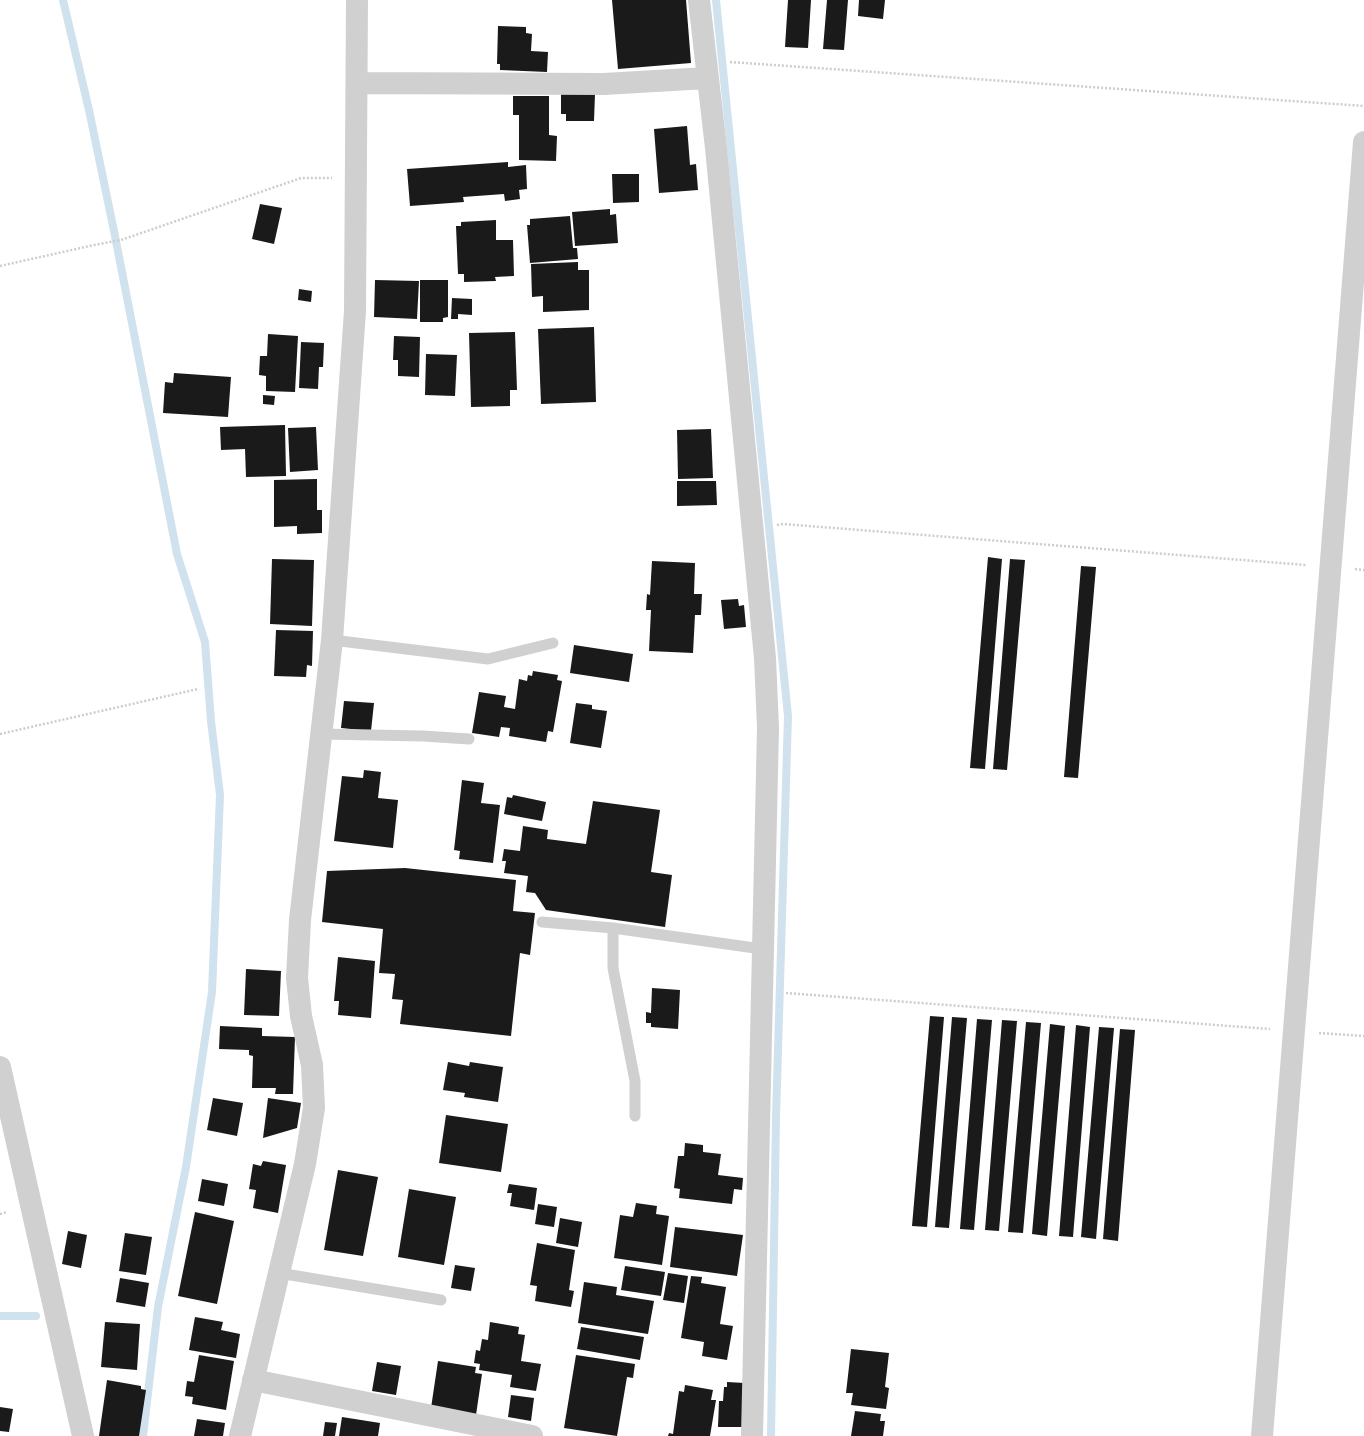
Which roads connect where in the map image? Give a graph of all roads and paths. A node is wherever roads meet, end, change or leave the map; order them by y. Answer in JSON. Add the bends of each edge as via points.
{"nodes":[{"id":1,"x":357,"y":0,"type":"edge"},
{"id":2,"x":699,"y":0,"type":"edge"},
{"id":3,"x":706,"y":69,"type":"junction"},
{"id":4,"x":357,"y":83,"type":"junction"},
{"id":5,"x":1364,"y":106,"type":"edge"},
{"id":6,"x":1364,"y":142,"type":"edge"},
{"id":7,"x":356,"y":178,"type":"junction"},
{"id":8,"x":0,"y":266,"type":"edge"},
{"id":9,"x":752,"y":528,"type":"junction"},
{"id":10,"x":1330,"y":567,"type":"junction"},
{"id":11,"x":1364,"y":570,"type":"edge"},
{"id":12,"x":332,"y":640,"type":"junction"},
{"id":13,"x":553,"y":644,"type":"dead end"},
{"id":14,"x":198,"y":689,"type":"dead end"},
{"id":15,"x":0,"y":734,"type":"edge"},
{"id":16,"x":321,"y":734,"type":"junction"},
{"id":17,"x":469,"y":739,"type":"dead end"},
{"id":18,"x":542,"y":922,"type":"dead end"},
{"id":19,"x":613,"y":928,"type":"junction"},
{"id":20,"x":762,"y":949,"type":"junction"},
{"id":21,"x":763,"y":991,"type":"junction"},
{"id":22,"x":1294,"y":1030,"type":"junction"},
{"id":23,"x":1364,"y":1036,"type":"edge"},
{"id":24,"x":0,"y":1067,"type":"edge"},
{"id":25,"x":635,"y":1116,"type":"dead end"},
{"id":26,"x":279,"y":1273,"type":"junction"},
{"id":27,"x":441,"y":1300,"type":"dead end"},
{"id":28,"x":253,"y":1380,"type":"junction"},
{"id":29,"x":83,"y":1436,"type":"edge"},
{"id":30,"x":240,"y":1436,"type":"edge"},
{"id":31,"x":532,"y":1436,"type":"edge"},
{"id":32,"x":752,"y":1436,"type":"edge"},
{"id":33,"x":1262,"y":1436,"type":"edge"}],
"edges":[{"from":1,"to":4,"type":"street"},
{"from":2,"to":3,"type":"street"},
{"from":3,"to":4,"type":"street","via":[[604,84]]},
{"from":3,"to":5,"type":"path"},
{"from":3,"to":9,"type":"street","via":[[716,148]]},
{"from":4,"to":7,"type":"street"},
{"from":6,"to":10,"type":"street"},
{"from":7,"to":8,"type":"path","via":[[301,178],[121,240]]},
{"from":7,"to":12,"type":"street","via":[[355,310]]},
{"from":9,"to":10,"type":"path","via":[[783,524]]},
{"from":9,"to":20,"type":"street","via":[[765,658],[768,728]]},
{"from":10,"to":11,"type":"path"},
{"from":10,"to":22,"type":"street"},
{"from":12,"to":13,"type":"lane","via":[[488,659]]},
{"from":12,"to":16,"type":"street"},
{"from":14,"to":15,"type":"path"},
{"from":16,"to":17,"type":"lane"},
{"from":16,"to":26,"type":"street","via":[[300,920],[297,978],[301,1016],[312,1065],[314,1108],[305,1164]]},
{"from":18,"to":19,"type":"lane"},
{"from":19,"to":20,"type":"lane"},
{"from":19,"to":25,"type":"lane","via":[[613,968],[635,1081]]},
{"from":20,"to":21,"type":"street"},
{"from":21,"to":22,"type":"path"},
{"from":21,"to":32,"type":"street"},
{"from":22,"to":23,"type":"path"},
{"from":22,"to":33,"type":"street"},
{"from":24,"to":29,"type":"street"},
{"from":26,"to":27,"type":"lane"},
{"from":26,"to":28,"type":"street"},
{"from":28,"to":30,"type":"street"},
{"from":28,"to":31,"type":"street"}]}
